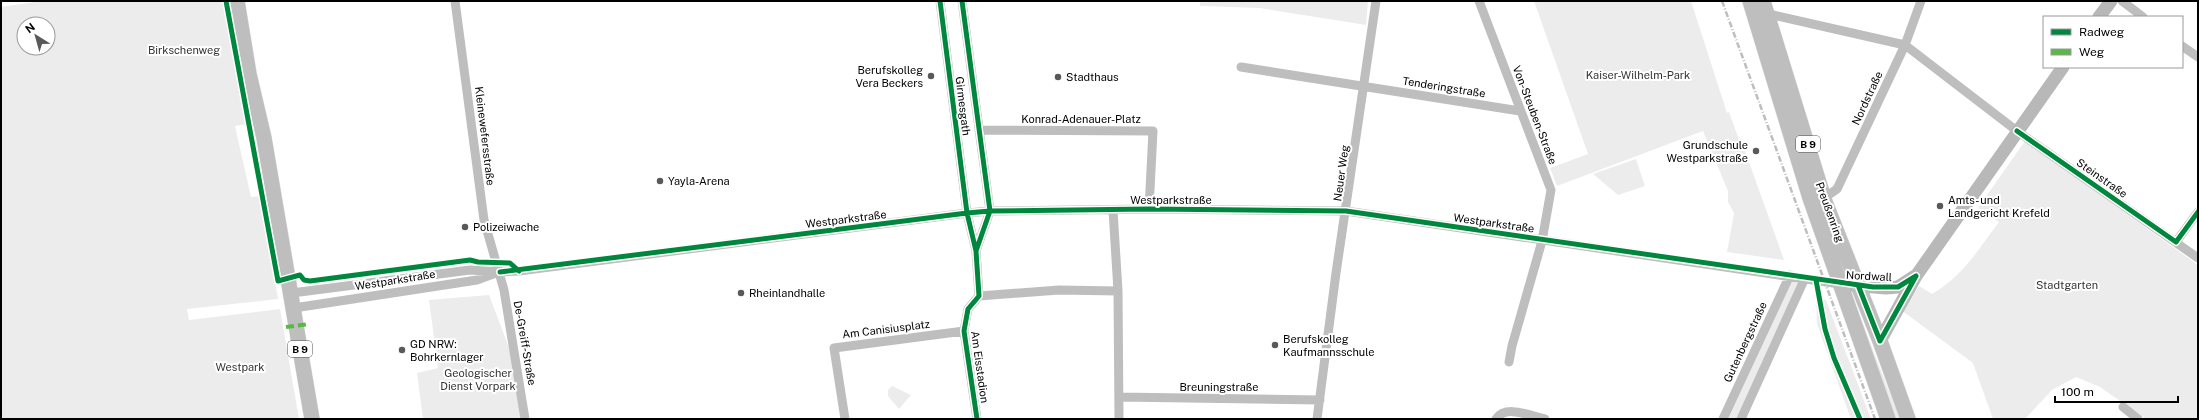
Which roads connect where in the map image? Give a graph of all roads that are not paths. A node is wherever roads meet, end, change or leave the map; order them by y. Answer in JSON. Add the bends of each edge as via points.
{"nodes":[{"id":1,"x":237,"y":1,"type":"edge"},
{"id":2,"x":455,"y":1,"type":"edge"},
{"id":3,"x":940,"y":1,"type":"edge"},
{"id":4,"x":962,"y":1,"type":"edge"},
{"id":5,"x":1376,"y":1,"type":"edge"},
{"id":6,"x":1479,"y":1,"type":"edge"},
{"id":7,"x":1921,"y":1,"type":"edge"},
{"id":8,"x":2111,"y":1,"type":"edge"},
{"id":9,"x":2122,"y":1,"type":"edge"},
{"id":10,"x":1758,"y":7,"type":"edge"},
{"id":11,"x":2100,"y":16,"type":"edge"},
{"id":12,"x":2142,"y":16,"type":"edge"},
{"id":13,"x":1905,"y":45,"type":"junction"},
{"id":14,"x":2183,"y":47,"type":"edge"},
{"id":15,"x":2198,"y":57,"type":"edge"},
{"id":16,"x":1241,"y":67,"type":"dead end"},
{"id":17,"x":2062,"y":68,"type":"edge"},
{"id":18,"x":1364,"y":86,"type":"junction"},
{"id":19,"x":1520,"y":111,"type":"junction"},
{"id":20,"x":979,"y":130,"type":"junction"},
{"id":21,"x":2017,"y":131,"type":"junction"},
{"id":22,"x":1824,"y":198,"type":"junction"},
{"id":23,"x":1149,"y":209,"type":"junction"},
{"id":24,"x":1113,"y":210,"type":"junction"},
{"id":25,"x":990,"y":211,"type":"junction"},
{"id":26,"x":1346,"y":211,"type":"junction"},
{"id":27,"x":2198,"y":212,"type":"edge"},
{"id":28,"x":967,"y":213,"type":"junction"},
{"id":29,"x":1542,"y":241,"type":"junction"},
{"id":30,"x":2176,"y":242,"type":"junction"},
{"id":31,"x":976,"y":251,"type":"junction"},
{"id":32,"x":2198,"y":258,"type":"edge"},
{"id":33,"x":500,"y":272,"type":"junction"},
{"id":34,"x":1790,"y":275,"type":"junction"},
{"id":35,"x":1916,"y":276,"type":"junction"},
{"id":36,"x":1805,"y":278,"type":"junction"},
{"id":37,"x":1840,"y":284,"type":"junction"},
{"id":38,"x":1858,"y":285,"type":"junction"},
{"id":39,"x":1118,"y":291,"type":"junction"},
{"id":40,"x":979,"y":296,"type":"junction"},
{"id":41,"x":293,"y":301,"type":"junction"},
{"id":42,"x":964,"y":331,"type":"junction"},
{"id":43,"x":1880,"y":341,"type":"junction"},
{"id":44,"x":1509,"y":362,"type":"dead end"},
{"id":45,"x":1119,"y":398,"type":"junction"},
{"id":46,"x":1320,"y":400,"type":"junction"},
{"id":47,"x":2123,"y":407,"type":"dead end"},
{"id":48,"x":312,"y":419,"type":"edge"},
{"id":49,"x":525,"y":419,"type":"edge"},
{"id":50,"x":845,"y":419,"type":"edge"},
{"id":51,"x":977,"y":419,"type":"edge"},
{"id":52,"x":1119,"y":419,"type":"edge"},
{"id":53,"x":1317,"y":419,"type":"edge"},
{"id":54,"x":1496,"y":419,"type":"edge"},
{"id":55,"x":1545,"y":419,"type":"edge"},
{"id":56,"x":1723,"y":419,"type":"edge"},
{"id":57,"x":1741,"y":419,"type":"edge"},
{"id":58,"x":1888,"y":419,"type":"edge"},
{"id":59,"x":1908,"y":419,"type":"edge"},
{"id":60,"x":2138,"y":419,"type":"edge"}],
"edges":[{"from":1,"to":41,"type":"main road","number":"B 9"},
{"from":2,"to":33,"type":"street","name":"Kleinewefersstraße","via":[[484,220]]},
{"from":3,"to":28,"type":"street","name":"Girmesgath"},
{"from":4,"to":20,"type":"street","name":"Girmesgath"},
{"from":5,"to":18,"type":"street","name":"Neuer Weg"},
{"from":6,"to":19,"type":"street","name":"Von-Steuben-Straße"},
{"from":7,"to":13,"type":"street","name":"Nordstraße"},
{"from":8,"to":11,"type":"street"},
{"from":9,"to":12,"type":"street"},
{"from":10,"to":13,"type":"street","name":"Steinstraße"},
{"from":10,"to":22,"type":"main road","name":"Preußenring","number":"B 9"},
{"from":10,"to":37,"type":"main road","name":"Preußenring","number":"B 9","via":[[1810,198]]},
{"from":13,"to":21,"type":"street","name":"Steinstraße"},
{"from":13,"to":22,"type":"street","name":"Nordstraße","via":[[1837,189]]},
{"from":14,"to":15,"type":"street"},
{"from":16,"to":18,"type":"street"},
{"from":17,"to":21,"type":"street","name":"Nordwall"},
{"from":18,"to":19,"type":"street","name":"Tenderingstraße"},
{"from":18,"to":26,"type":"street","name":"Neuer Weg"},
{"from":19,"to":29,"type":"street","name":"Von-Steuben-Straße","via":[[1551,190]]},
{"from":20,"to":23,"type":"street","name":"Konrad-Adenauer-Platz","via":[[1153,131]]},
{"from":20,"to":25,"type":"street","name":"Girmesgath"},
{"from":21,"to":30,"type":"street","name":"Steinstraße"},
{"from":21,"to":35,"type":"street","name":"Nordwall"},
{"from":22,"to":38,"type":"main road","name":"Preußenring","number":"B 9"},
{"from":23,"to":24,"type":"street","name":"Westparkstraße"},
{"from":23,"to":26,"type":"street","name":"Westparkstraße"},
{"from":24,"to":25,"type":"street","name":"Westparkstraße"},
{"from":24,"to":39,"type":"street"},
{"from":25,"to":28,"type":"street","name":"Westparkstraße"},
{"from":25,"to":31,"type":"street"},
{"from":26,"to":29,"type":"street","name":"Westparkstraße"},
{"from":26,"to":46,"type":"street","name":"Neuer Weg"},
{"from":27,"to":30,"type":"street"},
{"from":28,"to":31,"type":"street"},
{"from":28,"to":33,"type":"street","name":"Westparkstraße"},
{"from":29,"to":34,"type":"street","name":"Westparkstraße"},
{"from":29,"to":44,"type":"street","name":"Westparkstraße"},
{"from":30,"to":32,"type":"street","name":"Steinstraße"},
{"from":31,"to":40,"type":"street"},
{"from":33,"to":41,"type":"street","name":"Westparkstraße","via":[[477,280]]},
{"from":33,"to":41,"type":"street","name":"Westparkstraße","via":[[470,270]]},
{"from":33,"to":49,"type":"street","name":"De-Greiff-Straße"},
{"from":34,"to":36,"type":"street","name":"Westparkstraße"},
{"from":34,"to":56,"type":"street","name":"Gutenbergstraße"},
{"from":35,"to":38,"type":"street","name":"Nordwall","via":[[1898,287]]},
{"from":35,"to":43,"type":"street","name":"Nordwall"},
{"from":36,"to":37,"type":"street","name":"Westparkstraße"},
{"from":36,"to":57,"type":"street"},
{"from":37,"to":38,"type":"street","name":"Nordwall"},
{"from":37,"to":58,"type":"main road","name":"Preußenring","number":"B 9"},
{"from":38,"to":43,"type":"main road","name":"Preußenring","number":"B 9"},
{"from":39,"to":40,"type":"street","via":[[1059,290]]},
{"from":39,"to":45,"type":"street"},
{"from":40,"to":42,"type":"street","name":"Am Eisstadion","via":[[968,310]]},
{"from":41,"to":48,"type":"main road","number":"B 9"},
{"from":42,"to":50,"type":"street","name":"Am Canisiusplatz","via":[[834,348]]},
{"from":42,"to":51,"type":"street","name":"Am Eisstadion"},
{"from":43,"to":59,"type":"main road","name":"Preußenring","number":"B 9"},
{"from":45,"to":46,"type":"street","name":"Breuningstraße"},
{"from":45,"to":52,"type":"street"},
{"from":46,"to":53,"type":"street","name":"Neuer Weg"},
{"from":47,"to":60,"type":"street"},
{"from":54,"to":55,"type":"street","via":[[1507,410]]}]}
